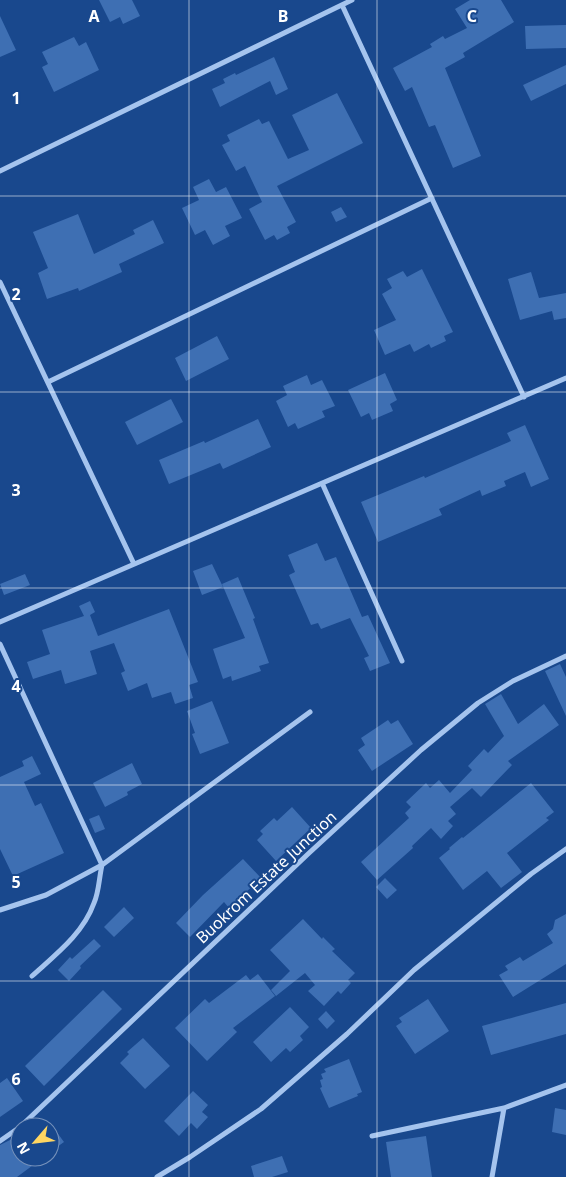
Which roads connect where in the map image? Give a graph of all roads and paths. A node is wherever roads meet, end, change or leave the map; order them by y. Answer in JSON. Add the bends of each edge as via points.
{"nodes":[{"id":1,"x":352,"y":0,"type":"edge"},
{"id":2,"x":342,"y":4,"type":"junction"},
{"id":3,"x":0,"y":171,"type":"edge"},
{"id":4,"x":432,"y":198,"type":"junction"},
{"id":5,"x":0,"y":282,"type":"edge"},
{"id":6,"x":566,"y":378,"type":"edge"},
{"id":7,"x":48,"y":382,"type":"junction"},
{"id":8,"x":524,"y":397,"type":"junction"},
{"id":9,"x":322,"y":483,"type":"junction"},
{"id":10,"x":134,"y":564,"type":"junction"},
{"id":11,"x":0,"y":622,"type":"edge"},
{"id":12,"x":0,"y":644,"type":"edge"},
{"id":13,"x":566,"y":656,"type":"edge"},
{"id":14,"x":402,"y":662,"type":"dead end"},
{"id":15,"x":310,"y":712,"type":"dead end"},
{"id":16,"x":566,"y":849,"type":"edge"},
{"id":17,"x":102,"y":866,"type":"junction"},
{"id":18,"x":0,"y":910,"type":"edge"},
{"id":19,"x":32,"y":976,"type":"dead end"},
{"id":20,"x":566,"y":1085,"type":"edge"},
{"id":21,"x":504,"y":1108,"type":"junction"},
{"id":22,"x":372,"y":1136,"type":"dead end"},
{"id":23,"x":0,"y":1141,"type":"edge"},
{"id":24,"x":157,"y":1177,"type":"edge"},
{"id":25,"x":492,"y":1177,"type":"edge"}],
"edges":[{"from":1,"to":2,"type":"street"},
{"from":2,"to":3,"type":"street"},
{"from":2,"to":4,"type":"street"},
{"from":4,"to":7,"type":"street"},
{"from":4,"to":8,"type":"street"},
{"from":5,"to":7,"type":"street"},
{"from":6,"to":8,"type":"street"},
{"from":7,"to":10,"type":"street"},
{"from":8,"to":9,"type":"street"},
{"from":9,"to":10,"type":"street"},
{"from":9,"to":14,"type":"street"},
{"from":10,"to":11,"type":"street"},
{"from":12,"to":17,"type":"street"},
{"from":13,"to":23,"type":"street","name":"Buokrom Estate Junction","via":[[513,681],[478,703],[421,750],[20,1127]]},
{"from":15,"to":17,"type":"street"},
{"from":16,"to":24,"type":"street","via":[[414,970],[347,1034],[260,1109]]},
{"from":17,"to":18,"type":"street","via":[[46,895]]},
{"from":17,"to":19,"type":"street","via":[[94,903],[80,929]]},
{"from":20,"to":21,"type":"street"},
{"from":21,"to":22,"type":"street"},
{"from":21,"to":25,"type":"street"}]}
